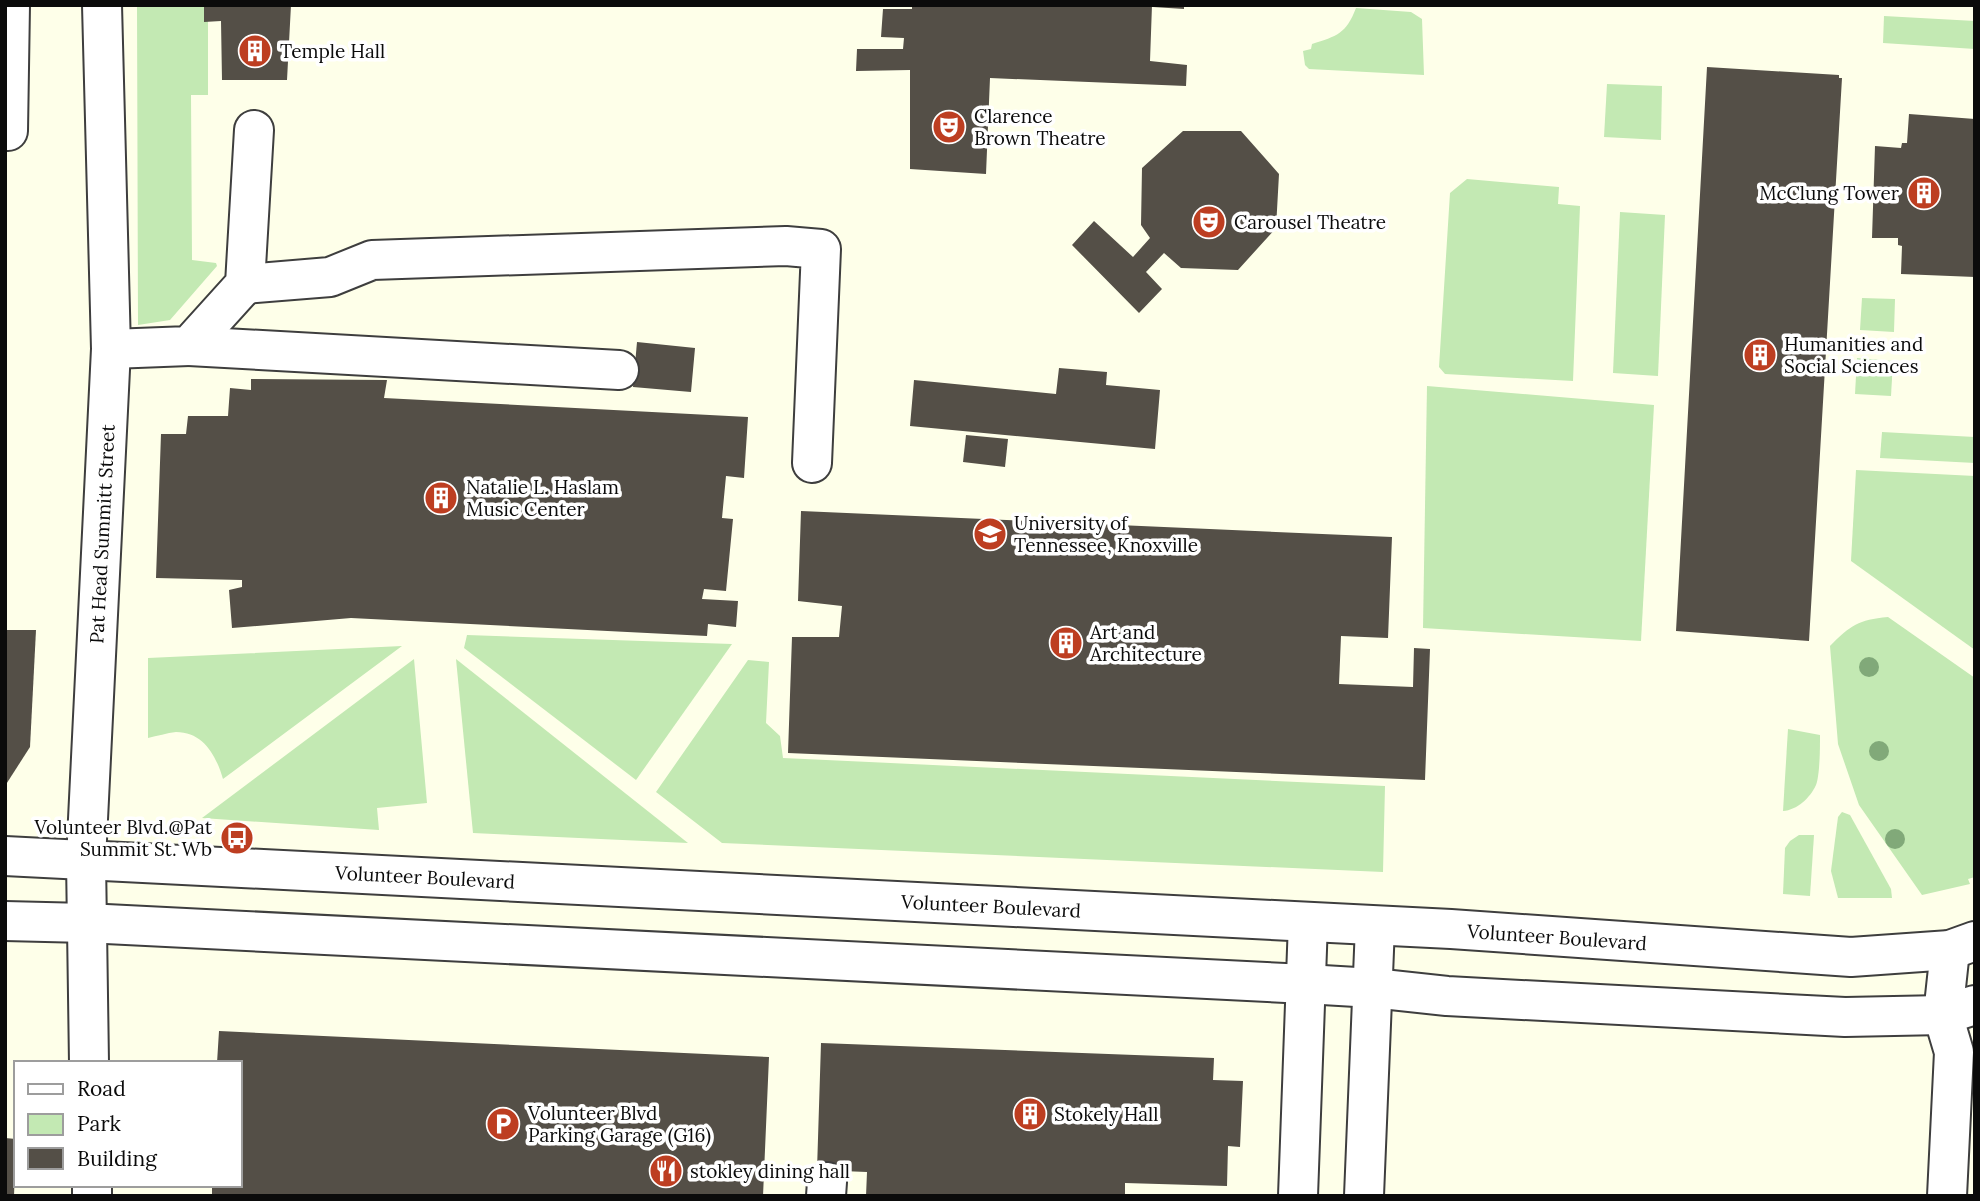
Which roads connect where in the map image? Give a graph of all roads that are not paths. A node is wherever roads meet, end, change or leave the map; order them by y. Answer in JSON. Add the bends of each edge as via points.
{"nodes":[{"id":1,"x":10,"y":5,"type":"edge"},
{"id":2,"x":102,"y":5,"type":"edge"},
{"id":3,"x":254,"y":130,"type":"dead end"},
{"id":4,"x":8,"y":131,"type":"dead end"},
{"id":5,"x":245,"y":284,"type":"junction"},
{"id":6,"x":189,"y":346,"type":"junction"},
{"id":7,"x":111,"y":349,"type":"junction"},
{"id":8,"x":619,"y":370,"type":"dead end"},
{"id":9,"x":812,"y":463,"type":"dead end"},
{"id":10,"x":5,"y":856,"type":"edge"},
{"id":11,"x":86,"y":860,"type":"junction"},
{"id":12,"x":5,"y":921,"type":"edge"},
{"id":13,"x":1308,"y":922,"type":"junction"},
{"id":14,"x":86,"y":923,"type":"junction"},
{"id":15,"x":1375,"y":926,"type":"junction"},
{"id":16,"x":1962,"y":945,"type":"edge"},
{"id":17,"x":1751,"y":950,"type":"junction"},
{"id":18,"x":1306,"y":984,"type":"junction"},
{"id":19,"x":1373,"y":988,"type":"junction"},
{"id":20,"x":1717,"y":1010,"type":"junction"},
{"id":21,"x":1959,"y":1010,"type":"edge"},
{"id":22,"x":89,"y":1061,"type":"edge"},
{"id":23,"x":1298,"y":1196,"type":"edge"},
{"id":24,"x":1364,"y":1196,"type":"edge"},
{"id":25,"x":1947,"y":1196,"type":"edge"}],
"edges":[{"from":1,"to":4,"type":"street"},
{"from":2,"to":7,"type":"street","name":"Pat Head Summitt Street"},
{"from":3,"to":5,"type":"street"},
{"from":5,"to":6,"type":"street"},
{"from":5,"to":9,"type":"street","via":[[330,277],[372,260],[786,246],[821,249]]},
{"from":6,"to":7,"type":"street"},
{"from":6,"to":8,"type":"street"},
{"from":7,"to":11,"type":"street","name":"Pat Head Summitt Street"},
{"from":10,"to":11,"type":"street","name":"Volunteer Boulevard"},
{"from":11,"to":13,"type":"street","name":"Volunteer Boulevard"},
{"from":11,"to":14,"type":"street","name":"Pat Head Summitt Street"},
{"from":12,"to":14,"type":"street"},
{"from":13,"to":15,"type":"street","name":"Volunteer Boulevard"},
{"from":13,"to":18,"type":"street"},
{"from":14,"to":18,"type":"street"},
{"from":14,"to":22,"type":"street","name":"Pat Head Summitt Street"},
{"from":15,"to":17,"type":"street","name":"Volunteer Boulevard"},
{"from":15,"to":19,"type":"street"},
{"from":16,"to":17,"type":"street","name":"Volunteer Boulevard","via":[[1851,957]]},
{"from":16,"to":21,"type":"street"},
{"from":17,"to":20,"type":"street","via":[[1746,985]]},
{"from":18,"to":19,"type":"street"},
{"from":18,"to":23,"type":"street"},
{"from":19,"to":20,"type":"street"},
{"from":19,"to":24,"type":"street"},
{"from":20,"to":21,"type":"street","via":[[1845,1017]]},
{"from":21,"to":25,"type":"street"}]}
